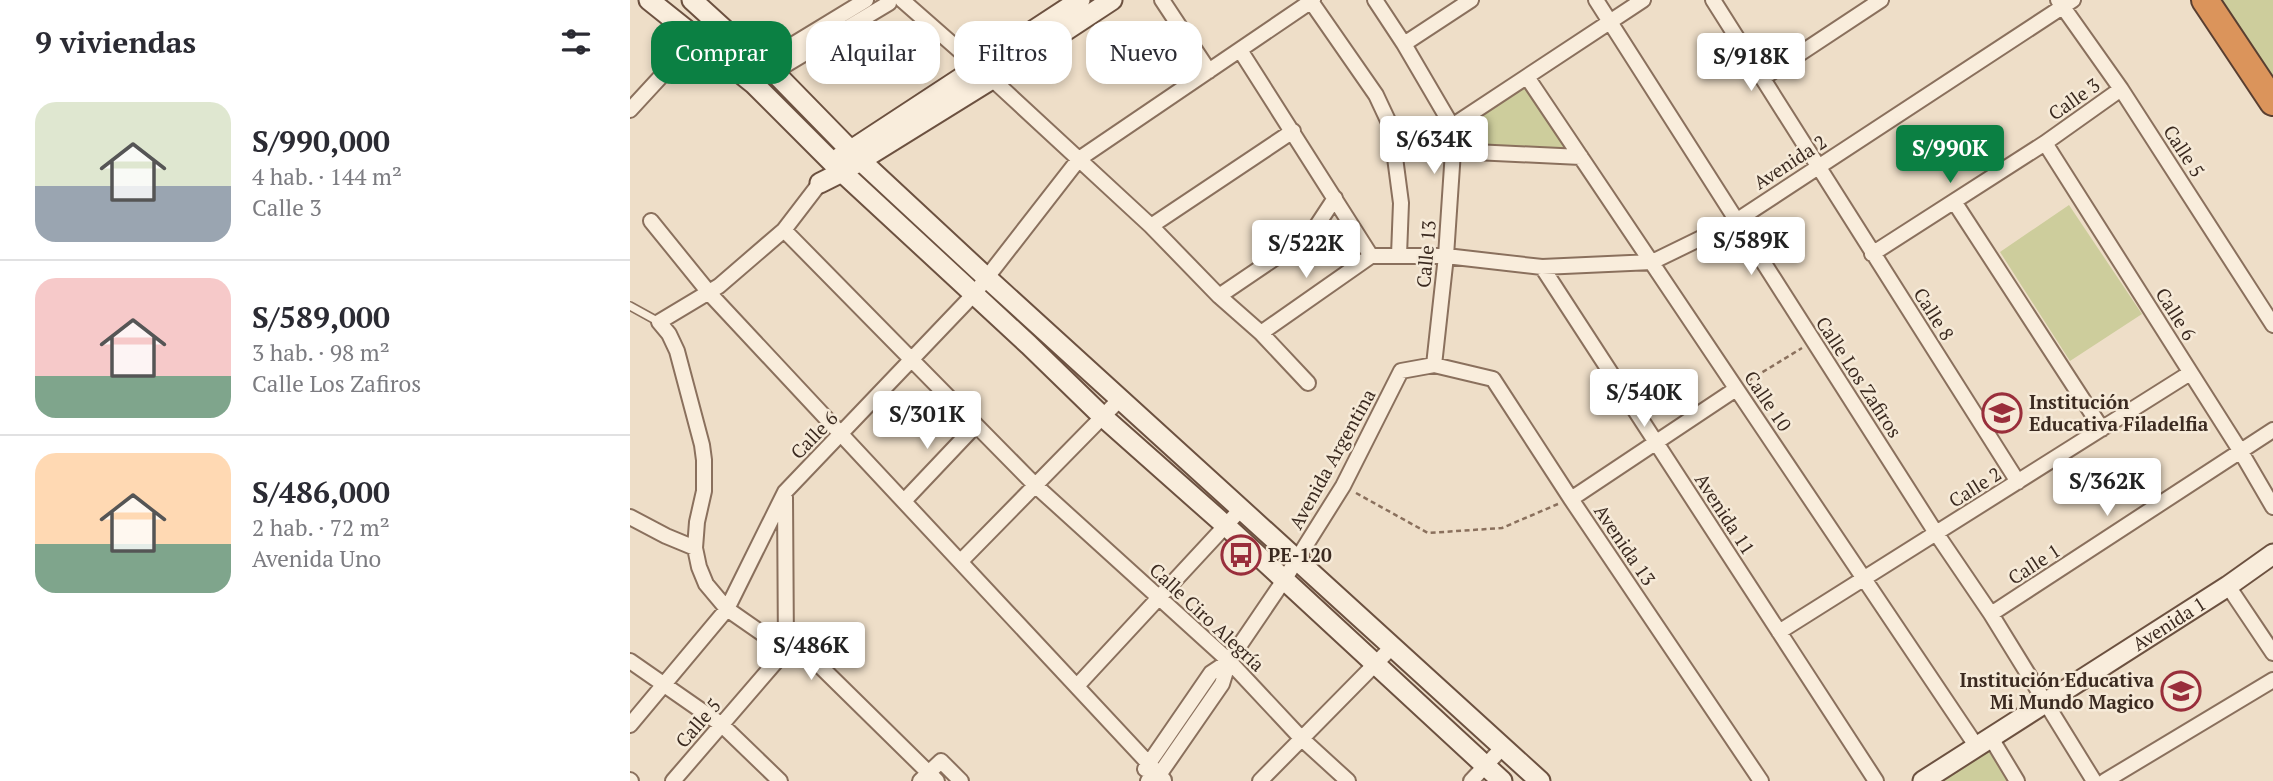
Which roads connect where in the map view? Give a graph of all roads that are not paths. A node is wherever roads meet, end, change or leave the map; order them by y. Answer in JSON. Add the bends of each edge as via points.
{"nodes":[{"id":1,"x":649,"y":0,"type":"edge"},
{"id":2,"x":692,"y":0,"type":"edge"},
{"id":3,"x":866,"y":0,"type":"edge"},
{"id":4,"x":890,"y":0,"type":"edge"},
{"id":5,"x":902,"y":0,"type":"edge"},
{"id":6,"x":1080,"y":0,"type":"edge"},
{"id":7,"x":1112,"y":0,"type":"edge"},
{"id":8,"x":1162,"y":0,"type":"edge"},
{"id":9,"x":1375,"y":0,"type":"edge"},
{"id":10,"x":1471,"y":0,"type":"edge"},
{"id":11,"x":1596,"y":0,"type":"edge"},
{"id":12,"x":1643,"y":0,"type":"edge"},
{"id":13,"x":1713,"y":0,"type":"edge"},
{"id":14,"x":1881,"y":0,"type":"edge"},
{"id":15,"x":2205,"y":0,"type":"edge"},
{"id":16,"x":1311,"y":1,"type":"edge"},
{"id":17,"x":2064,"y":2,"type":"edge"},
{"id":18,"x":713,"y":20,"type":"edge"},
{"id":19,"x":675,"y":21,"type":"edge"},
{"id":20,"x":1052,"y":21,"type":"edge"},
{"id":21,"x":1072,"y":22,"type":"edge"},
{"id":22,"x":1611,"y":22,"type":"junction"},
{"id":23,"x":1404,"y":44,"type":"junction"},
{"id":24,"x":954,"y":46,"type":"edge"},
{"id":25,"x":1240,"y":50,"type":"junction"},
{"id":26,"x":792,"y":51,"type":"edge"},
{"id":27,"x":792,"y":55,"type":"edge"},
{"id":28,"x":1209,"y":71,"type":"junction"},
{"id":29,"x":1527,"y":77,"type":"junction"},
{"id":30,"x":1763,"y":78,"type":"junction"},
{"id":31,"x":654,"y":84,"type":"edge"},
{"id":32,"x":752,"y":84,"type":"edge"},
{"id":33,"x":786,"y":84,"type":"edge"},
{"id":34,"x":965,"y":84,"type":"edge"},
{"id":35,"x":997,"y":84,"type":"edge"},
{"id":36,"x":2121,"y":89,"type":"junction"},
{"id":37,"x":2273,"y":102,"type":"edge"},
{"id":38,"x":630,"y":110,"type":"edge"},
{"id":39,"x":1452,"y":126,"type":"junction"},
{"id":40,"x":1293,"y":131,"type":"junction"},
{"id":41,"x":2045,"y":143,"type":"junction"},
{"id":42,"x":1453,"y":151,"type":"junction"},
{"id":43,"x":855,"y":155,"type":"junction"},
{"id":44,"x":1581,"y":157,"type":"junction"},
{"id":45,"x":1079,"y":159,"type":"junction"},
{"id":46,"x":1819,"y":166,"type":"junction"},
{"id":47,"x":837,"y":168,"type":"junction"},
{"id":48,"x":820,"y":183,"type":"joint"},
{"id":49,"x":1335,"y":198,"type":"junction"},
{"id":50,"x":1955,"y":203,"type":"junction"},
{"id":51,"x":651,"y":221,"type":"dead end"},
{"id":52,"x":1735,"y":221,"type":"junction"},
{"id":53,"x":1151,"y":226,"type":"junction"},
{"id":54,"x":785,"y":230,"type":"junction"},
{"id":55,"x":1872,"y":254,"type":"junction"},
{"id":56,"x":1399,"y":255,"type":"junction"},
{"id":57,"x":1371,"y":256,"type":"junction"},
{"id":58,"x":1446,"y":256,"type":"junction"},
{"id":59,"x":1651,"y":262,"type":"junction"},
{"id":60,"x":1542,"y":267,"type":"junction"},
{"id":61,"x":987,"y":278,"type":"junction"},
{"id":62,"x":709,"y":292,"type":"junction"},
{"id":63,"x":974,"y":294,"type":"junction"},
{"id":64,"x":1219,"y":296,"type":"junction"},
{"id":65,"x":630,"y":306,"type":"edge"},
{"id":66,"x":659,"y":322,"type":"junction"},
{"id":67,"x":2273,"y":325,"type":"edge"},
{"id":68,"x":1261,"y":333,"type":"junction"},
{"id":69,"x":913,"y":361,"type":"junction"},
{"id":70,"x":1434,"y":365,"type":"junction"},
{"id":71,"x":2190,"y":373,"type":"junction"},
{"id":72,"x":1308,"y":383,"type":"dead end"},
{"id":73,"x":1736,"y":388,"type":"junction"},
{"id":74,"x":1120,"y":398,"type":"junction"},
{"id":75,"x":1102,"y":416,"type":"junction"},
{"id":76,"x":976,"y":425,"type":"junction"},
{"id":77,"x":2102,"y":429,"type":"junction"},
{"id":78,"x":2273,"y":430,"type":"edge"},
{"id":79,"x":842,"y":434,"type":"junction"},
{"id":80,"x":1656,"y":442,"type":"junction"},
{"id":81,"x":2241,"y":452,"type":"junction"},
{"id":82,"x":2018,"y":482,"type":"junction"},
{"id":83,"x":1036,"y":486,"type":"junction"},
{"id":84,"x":785,"y":492,"type":"junction"},
{"id":85,"x":1571,"y":499,"type":"junction"},
{"id":86,"x":904,"y":501,"type":"junction"},
{"id":87,"x":2273,"y":507,"type":"edge"},
{"id":88,"x":1241,"y":509,"type":"junction"},
{"id":89,"x":630,"y":517,"type":"edge"},
{"id":90,"x":1225,"y":525,"type":"junction"},
{"id":91,"x":1936,"y":534,"type":"junction"},
{"id":92,"x":695,"y":548,"type":"junction"},
{"id":93,"x":2273,"y":554,"type":"edge"},
{"id":94,"x":1296,"y":560,"type":"junction"},
{"id":95,"x":961,"y":561,"type":"junction"},
{"id":96,"x":1864,"y":579,"type":"junction"},
{"id":97,"x":1284,"y":580,"type":"junction"},
{"id":98,"x":2228,"y":586,"type":"junction"},
{"id":99,"x":1159,"y":597,"type":"junction"},
{"id":100,"x":727,"y":609,"type":"junction"},
{"id":101,"x":1991,"y":614,"type":"junction"},
{"id":102,"x":1779,"y":632,"type":"junction"},
{"id":103,"x":1392,"y":647,"type":"junction"},
{"id":104,"x":786,"y":650,"type":"junction"},
{"id":105,"x":2273,"y":653,"type":"edge"},
{"id":106,"x":630,"y":661,"type":"edge"},
{"id":107,"x":1229,"y":661,"type":"junction"},
{"id":108,"x":1376,"y":665,"type":"junction"},
{"id":109,"x":2273,"y":680,"type":"edge"},
{"id":110,"x":663,"y":686,"type":"junction"},
{"id":111,"x":1077,"y":686,"type":"junction"},
{"id":112,"x":2045,"y":703,"type":"junction"},
{"id":113,"x":630,"y":725,"type":"edge"},
{"id":114,"x":722,"y":725,"type":"junction"},
{"id":115,"x":1302,"y":739,"type":"junction"},
{"id":116,"x":1984,"y":742,"type":"junction"},
{"id":117,"x":1503,"y":747,"type":"junction"},
{"id":118,"x":1148,"y":763,"type":"junction"},
{"id":119,"x":1486,"y":766,"type":"junction"},
{"id":120,"x":929,"y":778,"type":"edge"},
{"id":121,"x":1158,"y":779,"type":"edge"},
{"id":122,"x":1930,"y":779,"type":"edge"},
{"id":123,"x":673,"y":781,"type":"edge"},
{"id":124,"x":780,"y":781,"type":"edge"},
{"id":125,"x":961,"y":781,"type":"edge"},
{"id":126,"x":1140,"y":781,"type":"edge"},
{"id":127,"x":1260,"y":781,"type":"edge"},
{"id":128,"x":1348,"y":781,"type":"edge"},
{"id":129,"x":1471,"y":781,"type":"edge"},
{"id":130,"x":1502,"y":781,"type":"edge"},
{"id":131,"x":1540,"y":781,"type":"edge"},
{"id":132,"x":1761,"y":781,"type":"edge"},
{"id":133,"x":1876,"y":781,"type":"edge"},
{"id":134,"x":2017,"y":781,"type":"edge"},
{"id":135,"x":2094,"y":781,"type":"edge"},
{"id":136,"x":2105,"y":781,"type":"edge"}],
"edges":[{"from":1,"to":19,"type":"street"},
{"from":2,"to":18,"type":"street"},
{"from":3,"to":26,"type":"street"},
{"from":4,"to":27,"type":"street"},
{"from":5,"to":24,"type":"street"},
{"from":6,"to":20,"type":"street"},
{"from":7,"to":21,"type":"street"},
{"from":8,"to":28,"type":"street"},
{"from":9,"to":23,"type":"street","name":"Calle 13"},
{"from":10,"to":23,"type":"street"},
{"from":11,"to":22,"type":"street","name":"Calle Los Zafiros"},
{"from":12,"to":22,"type":"street"},
{"from":13,"to":30,"type":"street","name":"Calle 8"},
{"from":14,"to":30,"type":"street"},
{"from":15,"to":37,"type":"highway"},
{"from":16,"to":25,"type":"street","name":"Calle 6"},
{"from":16,"to":56,"type":"street","via":[[1376,95],[1391,127],[1401,203]]},
{"from":17,"to":36,"type":"street","name":"Calle 5"},
{"from":17,"to":46,"type":"street","name":"Avenida 2"},
{"from":22,"to":29,"type":"street"},
{"from":22,"to":52,"type":"street","name":"Calle Los Zafiros"},
{"from":23,"to":39,"type":"street","name":"Calle 13"},
{"from":25,"to":28,"type":"street","name":"Calle 6"},
{"from":25,"to":40,"type":"street"},
{"from":28,"to":45,"type":"street","name":"Calle 6"},
{"from":29,"to":39,"type":"street"},
{"from":29,"to":44,"type":"street","name":"Calle 10"},
{"from":30,"to":46,"type":"street","name":"Calle 8"},
{"from":31,"to":38,"type":"street"},
{"from":32,"to":47,"type":"street"},
{"from":33,"to":43,"type":"street"},
{"from":34,"to":43,"type":"street"},
{"from":35,"to":45,"type":"street"},
{"from":36,"to":41,"type":"street","name":"Calle 3"},
{"from":36,"to":67,"type":"street","name":"Calle 5"},
{"from":39,"to":42,"type":"street","name":"Calle 13"},
{"from":40,"to":49,"type":"street"},
{"from":40,"to":53,"type":"street"},
{"from":41,"to":50,"type":"street","name":"Calle 3"},
{"from":41,"to":71,"type":"street","name":"Calle 6"},
{"from":42,"to":44,"type":"street"},
{"from":42,"to":58,"type":"street","name":"Calle 13"},
{"from":43,"to":47,"type":"street"},
{"from":43,"to":61,"type":"street"},
{"from":44,"to":59,"type":"street","name":"Calle 10"},
{"from":45,"to":53,"type":"street"},
{"from":45,"to":61,"type":"street","name":"Calle 6"},
{"from":46,"to":52,"type":"street","name":"Avenida 2"},
{"from":46,"to":55,"type":"street","name":"Calle 8"},
{"from":47,"to":48,"type":"street"},
{"from":47,"to":63,"type":"street"},
{"from":48,"to":54,"type":"street"},
{"from":49,"to":57,"type":"street"},
{"from":49,"to":64,"type":"street","via":[[1312,233]]},
{"from":50,"to":55,"type":"street","name":"Calle 3"},
{"from":50,"to":77,"type":"street"},
{"from":51,"to":62,"type":"street"},
{"from":52,"to":59,"type":"street","name":"Avenida 2"},
{"from":52,"to":91,"type":"street","name":"Calle Los Zafiros"},
{"from":53,"to":64,"type":"street"},
{"from":54,"to":62,"type":"street"},
{"from":54,"to":69,"type":"street","name":"Calle Ciro Alegría"},
{"from":55,"to":82,"type":"street","name":"Calle 8"},
{"from":56,"to":57,"type":"street","name":"Avenida 2"},
{"from":56,"to":58,"type":"street","name":"Avenida 2"},
{"from":57,"to":68,"type":"street"},
{"from":58,"to":60,"type":"street","name":"Avenida 2"},
{"from":58,"to":70,"type":"street","name":"Calle 13"},
{"from":59,"to":60,"type":"street","name":"Avenida 2"},
{"from":59,"to":73,"type":"street","name":"Calle 10"},
{"from":60,"to":80,"type":"street","name":"Avenida 11"},
{"from":61,"to":63,"type":"street","name":"Calle 6"},
{"from":61,"to":74,"type":"street"},
{"from":62,"to":66,"type":"street"},
{"from":62,"to":79,"type":"street"},
{"from":63,"to":69,"type":"street","name":"Calle 6"},
{"from":63,"to":75,"type":"street"},
{"from":64,"to":68,"type":"street"},
{"from":65,"to":66,"type":"lane"},
{"from":66,"to":92,"type":"street","via":[[677,351],[704,460]]},
{"from":68,"to":72,"type":"street"},
{"from":69,"to":76,"type":"street","name":"Calle Ciro Alegría"},
{"from":69,"to":79,"type":"street","name":"Calle 6"},
{"from":70,"to":85,"type":"street","name":"Avenida 13","via":[[1493,379]]},
{"from":70,"to":94,"type":"street","name":"Avenida Argentina","via":[[1401,371],[1343,486]]},
{"from":71,"to":77,"type":"street","name":"Calle 2"},
{"from":71,"to":81,"type":"street","name":"Calle 6"},
{"from":73,"to":80,"type":"street"},
{"from":73,"to":96,"type":"street","name":"Calle 10"},
{"from":74,"to":75,"type":"street"},
{"from":74,"to":88,"type":"street"},
{"from":75,"to":83,"type":"street"},
{"from":75,"to":90,"type":"street"},
{"from":76,"to":83,"type":"street","name":"Calle Ciro Alegría"},
{"from":76,"to":86,"type":"street"},
{"from":77,"to":82,"type":"street","name":"Calle 2"},
{"from":78,"to":81,"type":"street","name":"Calle 1"},
{"from":79,"to":84,"type":"street","name":"Calle 6"},
{"from":79,"to":86,"type":"street"},
{"from":80,"to":85,"type":"street"},
{"from":80,"to":102,"type":"street","name":"Avenida 11"},
{"from":81,"to":87,"type":"street","name":"Calle 6"},
{"from":81,"to":101,"type":"street","name":"Calle 1"},
{"from":82,"to":91,"type":"street","name":"Calle 2"},
{"from":83,"to":95,"type":"street"},
{"from":83,"to":99,"type":"street","name":"Calle Ciro Alegría"},
{"from":84,"to":100,"type":"street","name":"Calle 6"},
{"from":84,"to":104,"type":"street"},
{"from":85,"to":132,"type":"street","name":"Avenida 13"},
{"from":86,"to":95,"type":"street"},
{"from":88,"to":90,"type":"street"},
{"from":88,"to":94,"type":"street"},
{"from":89,"to":92,"type":"street"},
{"from":90,"to":97,"type":"street"},
{"from":90,"to":99,"type":"street"},
{"from":91,"to":96,"type":"street","name":"Calle 2"},
{"from":91,"to":101,"type":"street","name":"Calle Los Zafiros"},
{"from":92,"to":100,"type":"street","via":[[706,584]]},
{"from":93,"to":98,"type":"street","name":"Avenida 1"},
{"from":94,"to":97,"type":"street","name":"Avenida Argentina"},
{"from":94,"to":103,"type":"street"},
{"from":95,"to":111,"type":"street"},
{"from":96,"to":102,"type":"street","name":"Calle 2"},
{"from":96,"to":116,"type":"street","name":"Calle 10"},
{"from":97,"to":107,"type":"street","name":"Avenida Argentina"},
{"from":97,"to":108,"type":"street"},
{"from":98,"to":105,"type":"street"},
{"from":98,"to":112,"type":"street","name":"Avenida 1"},
{"from":99,"to":107,"type":"street","name":"Calle Ciro Alegría"},
{"from":99,"to":111,"type":"street"},
{"from":100,"to":104,"type":"street"},
{"from":100,"to":110,"type":"street","name":"Calle 6"},
{"from":101,"to":112,"type":"street","name":"Calle Los Zafiros"},
{"from":102,"to":133,"type":"street","name":"Avenida 11"},
{"from":103,"to":108,"type":"street"},
{"from":103,"to":117,"type":"street"},
{"from":104,"to":114,"type":"street","name":"Calle 5"},
{"from":104,"to":120,"type":"street","via":[[801,652],[820,667]]},
{"from":106,"to":110,"type":"street"},
{"from":107,"to":115,"type":"street","name":"Calle Ciro Alegría"},
{"from":107,"to":118,"type":"street","name":"Avenida Argentina","via":[[1211,673]]},
{"from":107,"to":121,"type":"street","name":"Avenida Argentina","via":[[1222,684]]},
{"from":108,"to":115,"type":"street"},
{"from":108,"to":119,"type":"street"},
{"from":109,"to":136,"type":"street"},
{"from":110,"to":113,"type":"street","name":"Calle 6"},
{"from":110,"to":114,"type":"street"},
{"from":111,"to":118,"type":"street"},
{"from":112,"to":116,"type":"street","name":"Avenida 1"},
{"from":112,"to":135,"type":"street","name":"Calle Los Zafiros"},
{"from":114,"to":123,"type":"street","name":"Calle 5"},
{"from":114,"to":124,"type":"street"},
{"from":115,"to":127,"type":"street"},
{"from":115,"to":128,"type":"street","name":"Calle Ciro Alegría"},
{"from":116,"to":122,"type":"street","name":"Avenida 1"},
{"from":116,"to":134,"type":"street","name":"Calle 10"},
{"from":117,"to":119,"type":"street"},
{"from":117,"to":131,"type":"street"},
{"from":118,"to":121,"type":"street"},
{"from":118,"to":126,"type":"street","name":"Avenida Argentina"},
{"from":119,"to":129,"type":"street"},
{"from":119,"to":130,"type":"street"},
{"from":120,"to":125,"type":"street","via":[[941,761]]}]}
